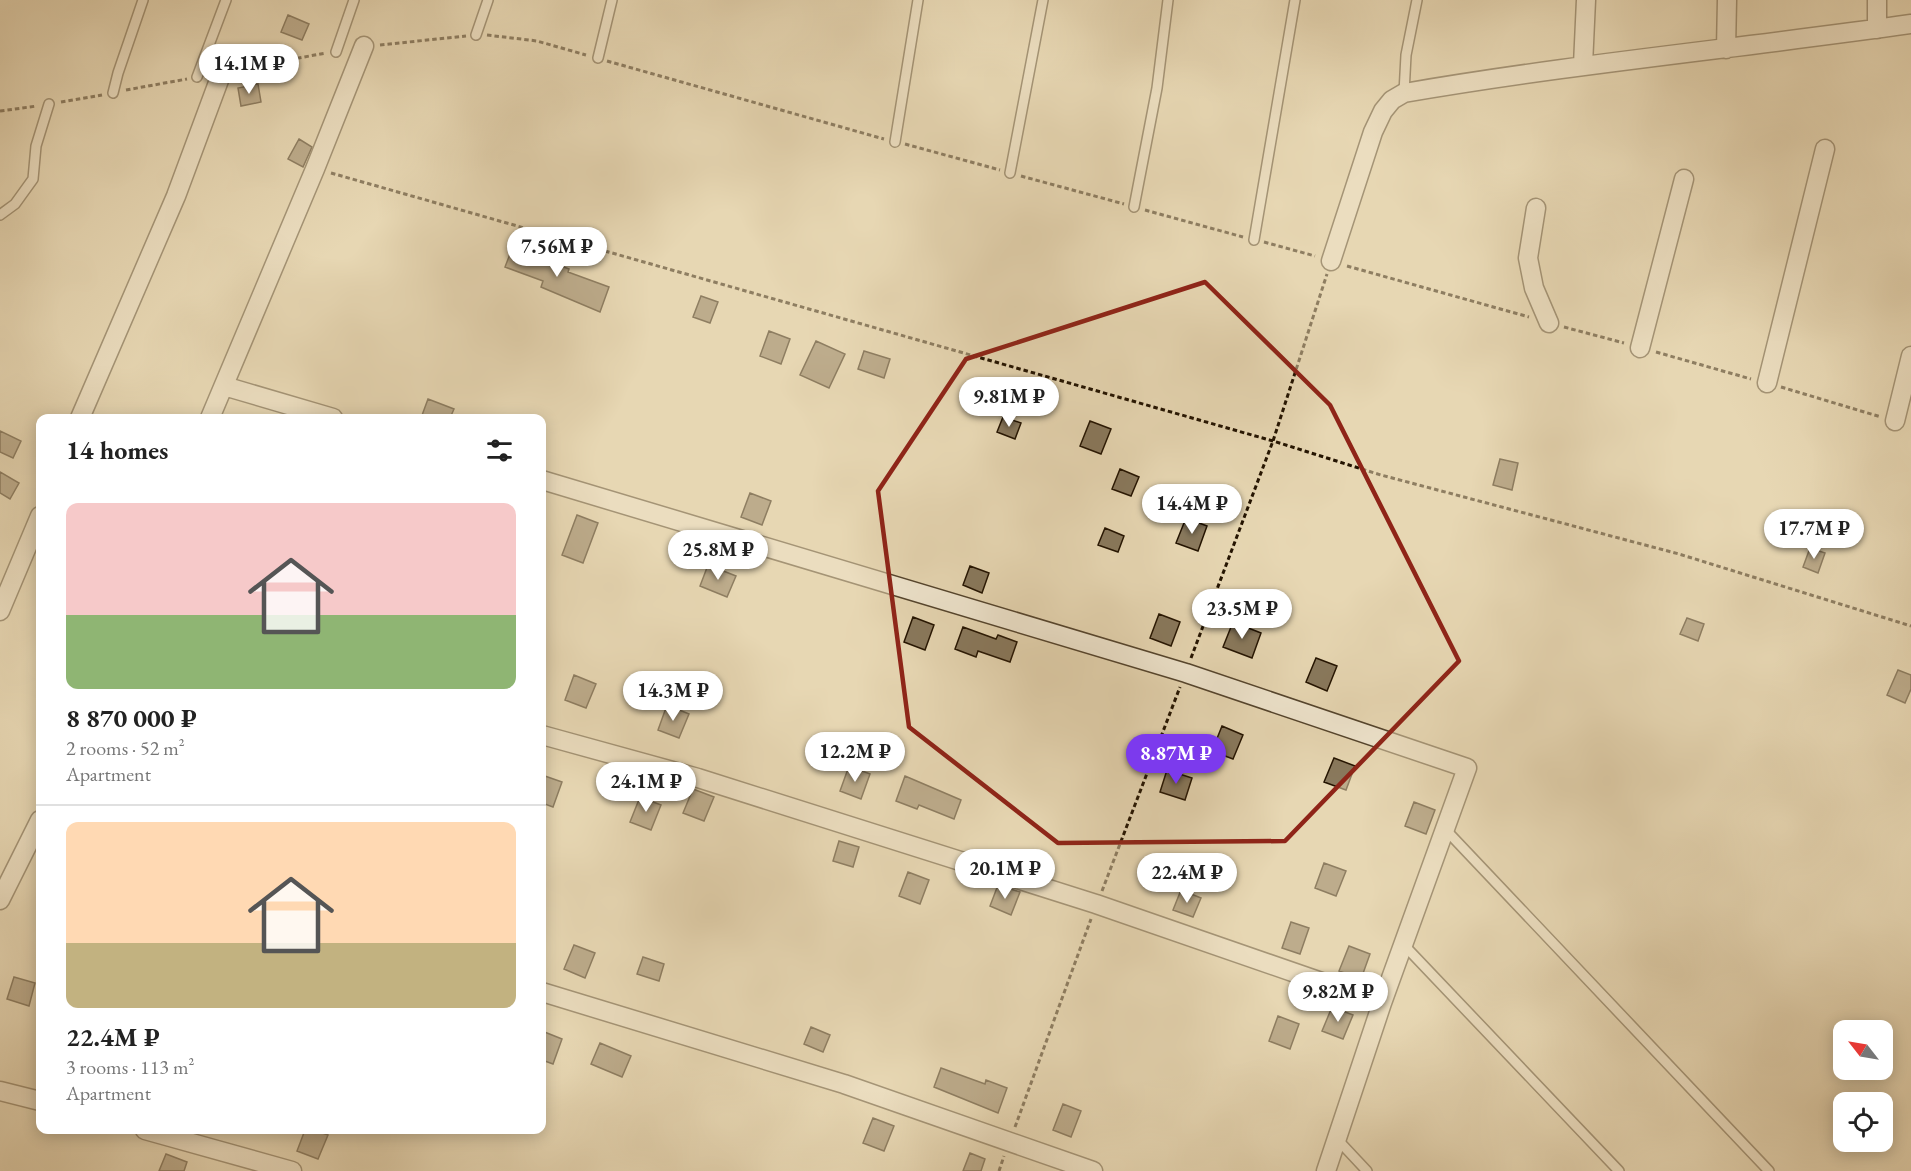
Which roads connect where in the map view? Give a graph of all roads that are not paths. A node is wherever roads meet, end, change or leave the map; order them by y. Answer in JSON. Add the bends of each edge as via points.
{"nodes":[{"id":1,"x":143,"y":0,"type":"edge"},
{"id":2,"x":226,"y":0,"type":"edge"},
{"id":3,"x":354,"y":0,"type":"edge"},
{"id":4,"x":488,"y":0,"type":"edge"},
{"id":5,"x":612,"y":0,"type":"edge"},
{"id":6,"x":918,"y":0,"type":"edge"},
{"id":7,"x":1043,"y":0,"type":"edge"},
{"id":8,"x":1168,"y":0,"type":"edge"},
{"id":9,"x":1295,"y":0,"type":"edge"},
{"id":10,"x":1417,"y":0,"type":"edge"},
{"id":11,"x":1586,"y":0,"type":"edge"},
{"id":12,"x":1727,"y":0,"type":"edge"},
{"id":13,"x":1877,"y":0,"type":"edge"},
{"id":14,"x":1911,"y":24,"type":"edge"},
{"id":15,"x":1877,"y":29,"type":"junction"},
{"id":16,"x":476,"y":35,"type":"road end"},
{"id":17,"x":364,"y":46,"type":"road end"},
{"id":18,"x":1726,"y":49,"type":"junction"},
{"id":19,"x":336,"y":52,"type":"road end"},
{"id":20,"x":598,"y":58,"type":"road end"},
{"id":21,"x":1583,"y":65,"type":"junction"},
{"id":22,"x":222,"y":72,"type":"road end"},
{"id":23,"x":197,"y":77,"type":"road end"},
{"id":24,"x":113,"y":93,"type":"road end"},
{"id":25,"x":1404,"y":93,"type":"junction"},
{"id":26,"x":49,"y":104,"type":"road end"},
{"id":27,"x":895,"y":142,"type":"road end"},
{"id":28,"x":1825,"y":150,"type":"dead end"},
{"id":29,"x":1010,"y":173,"type":"road end"},
{"id":30,"x":1684,"y":179,"type":"dead end"},
{"id":31,"x":1134,"y":207,"type":"road end"},
{"id":32,"x":1536,"y":208,"type":"dead end"},
{"id":33,"x":0,"y":215,"type":"edge"},
{"id":34,"x":1254,"y":240,"type":"road end"},
{"id":35,"x":1331,"y":261,"type":"road end"},
{"id":36,"x":1550,"y":322,"type":"road end"},
{"id":37,"x":1640,"y":348,"type":"road end"},
{"id":38,"x":1911,"y":356,"type":"edge"},
{"id":39,"x":1767,"y":383,"type":"road end"},
{"id":40,"x":224,"y":386,"type":"junction"},
{"id":41,"x":82,"y":414,"type":"edge"},
{"id":42,"x":212,"y":414,"type":"edge"},
{"id":43,"x":319,"y":414,"type":"edge"},
{"id":44,"x":1895,"y":421,"type":"road end"},
{"id":45,"x":546,"y":481,"type":"edge"},
{"id":46,"x":36,"y":526,"type":"edge"},
{"id":47,"x":0,"y":611,"type":"edge"},
{"id":48,"x":546,"y":736,"type":"edge"},
{"id":49,"x":1445,"y":829,"type":"junction"},
{"id":50,"x":34,"y":848,"type":"edge"},
{"id":51,"x":0,"y":900,"type":"edge"},
{"id":52,"x":1403,"y":944,"type":"junction"},
{"id":53,"x":546,"y":993,"type":"edge"},
{"id":54,"x":1382,"y":1003,"type":"junction"},
{"id":55,"x":0,"y":1091,"type":"edge"},
{"id":56,"x":36,"y":1100,"type":"edge"},
{"id":57,"x":159,"y":1134,"type":"edge"},
{"id":58,"x":1336,"y":1139,"type":"junction"},
{"id":59,"x":292,"y":1171,"type":"edge"},
{"id":60,"x":1093,"y":1171,"type":"edge"},
{"id":61,"x":1326,"y":1171,"type":"edge"},
{"id":62,"x":1366,"y":1171,"type":"edge"},
{"id":63,"x":1619,"y":1171,"type":"edge"},
{"id":64,"x":1769,"y":1171,"type":"edge"}],
"edges":[{"from":1,"to":24,"type":"lane"},
{"from":2,"to":23,"type":"lane"},
{"from":3,"to":19,"type":"lane"},
{"from":4,"to":16,"type":"lane"},
{"from":5,"to":20,"type":"lane"},
{"from":6,"to":27,"type":"lane"},
{"from":7,"to":29,"type":"lane"},
{"from":8,"to":31,"type":"lane","via":[[1157,88]]},
{"from":9,"to":34,"type":"lane"},
{"from":10,"to":25,"type":"lane","via":[[1406,55]]},
{"from":11,"to":21,"type":"street"},
{"from":12,"to":18,"type":"street"},
{"from":13,"to":15,"type":"street"},
{"from":14,"to":15,"type":"street"},
{"from":15,"to":18,"type":"street"},
{"from":17,"to":40,"type":"street"},
{"from":18,"to":21,"type":"street"},
{"from":21,"to":25,"type":"street"},
{"from":22,"to":41,"type":"street","via":[[176,196]]},
{"from":25,"to":35,"type":"street","via":[[1383,111],[1373,132]]},
{"from":26,"to":33,"type":"lane","via":[[36,146],[33,178],[15,204]]},
{"from":28,"to":39,"type":"street"},
{"from":30,"to":37,"type":"street"},
{"from":32,"to":36,"type":"street","via":[[1528,258],[1534,288]]},
{"from":38,"to":44,"type":"street"},
{"from":40,"to":42,"type":"street"},
{"from":40,"to":43,"type":"street"},
{"from":45,"to":49,"type":"street","via":[[1186,673],[1467,768]]},
{"from":46,"to":47,"type":"street"},
{"from":48,"to":54,"type":"street","via":[[698,778],[1096,904]]},
{"from":49,"to":52,"type":"street"},
{"from":49,"to":64,"type":"lane"},
{"from":50,"to":51,"type":"street"},
{"from":52,"to":54,"type":"street"},
{"from":52,"to":63,"type":"lane"},
{"from":53,"to":60,"type":"street","via":[[844,1084]]},
{"from":54,"to":58,"type":"street"},
{"from":55,"to":56,"type":"street"},
{"from":57,"to":59,"type":"street"},
{"from":58,"to":61,"type":"street"},
{"from":58,"to":62,"type":"lane"}]}
